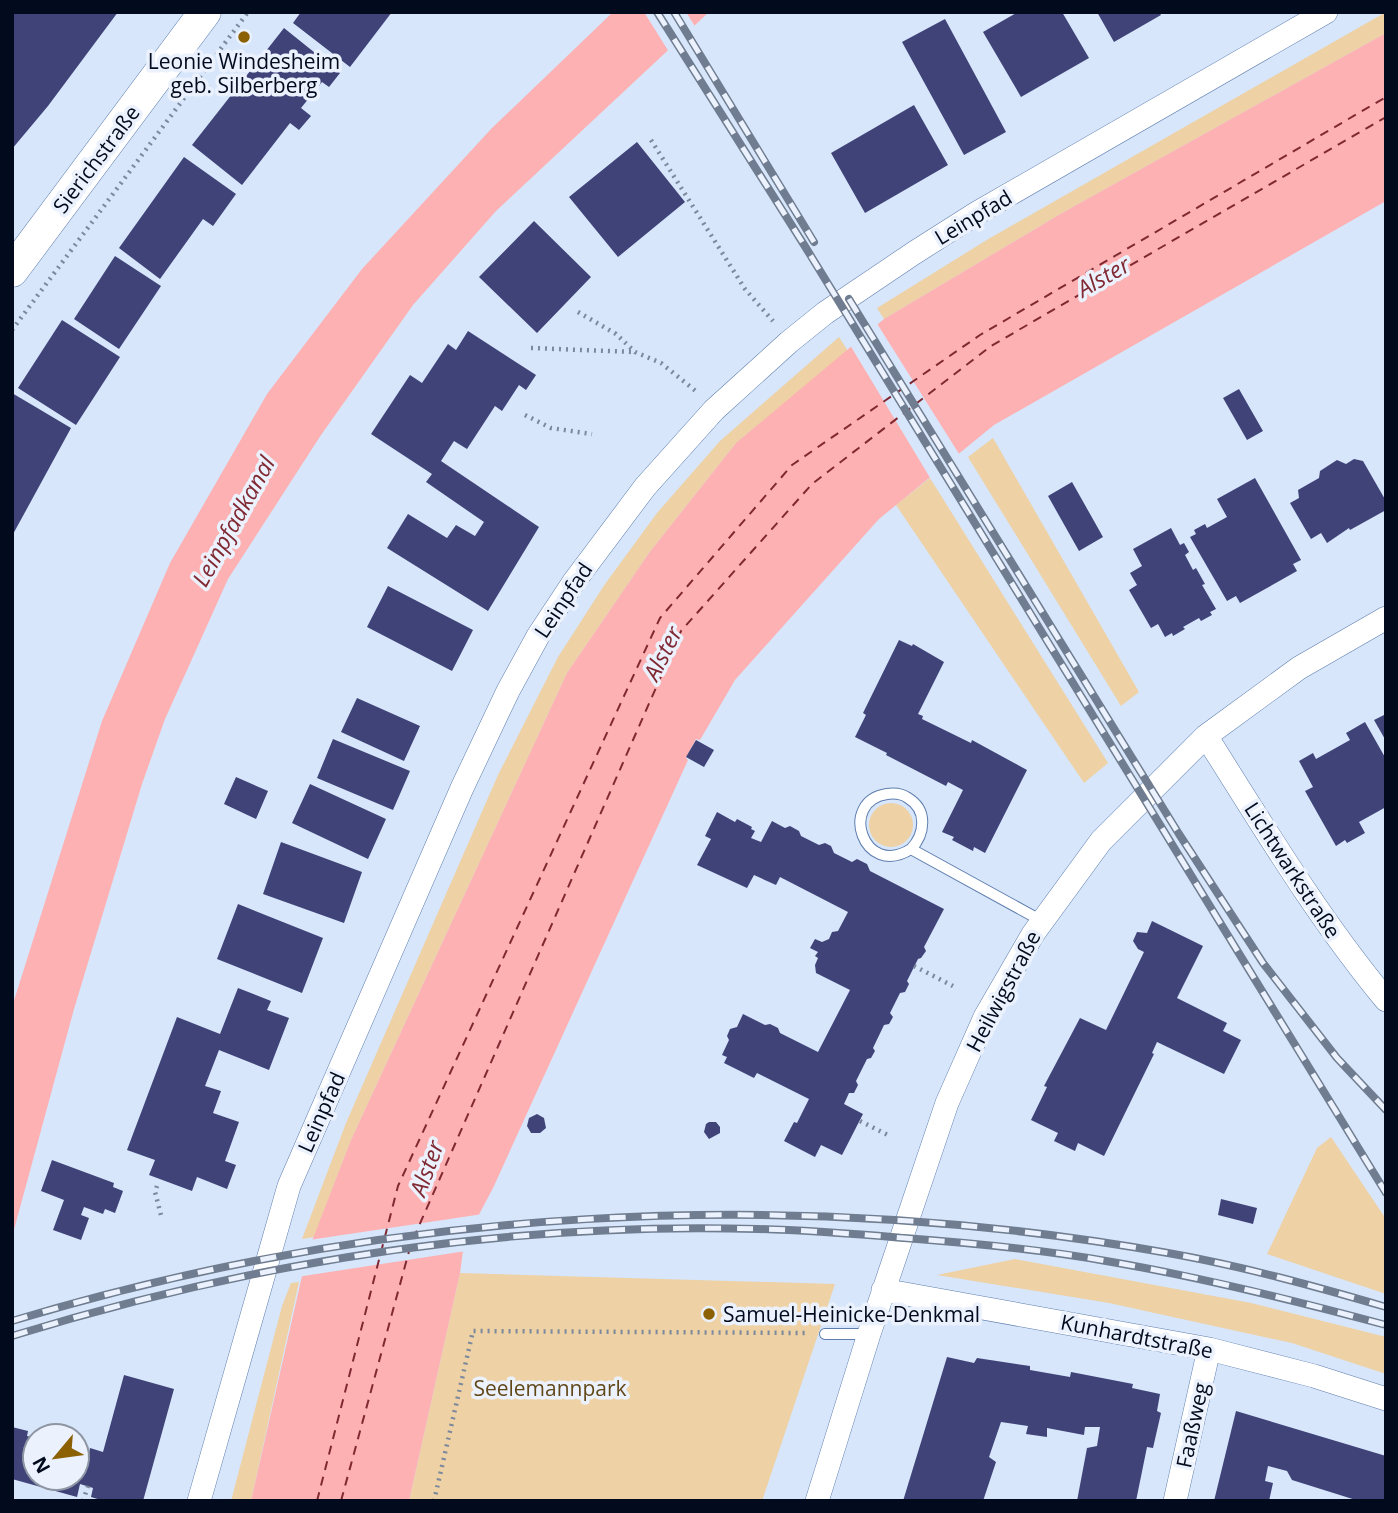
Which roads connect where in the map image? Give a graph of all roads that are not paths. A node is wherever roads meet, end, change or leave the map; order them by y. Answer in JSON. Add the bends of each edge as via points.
{"nodes":[{"id":1,"x":205,"y":12,"type":"edge"},
{"id":2,"x":1326,"y":12,"type":"edge"},
{"id":3,"x":12,"y":271,"type":"edge"},
{"id":4,"x":1386,"y":618,"type":"edge"},
{"id":5,"x":1206,"y":736,"type":"junction"},
{"id":6,"x":911,"y":849,"type":"junction"},
{"id":7,"x":1042,"y":921,"type":"junction"},
{"id":8,"x":1386,"y":1000,"type":"edge"},
{"id":9,"x":883,"y":1290,"type":"junction"},
{"id":10,"x":825,"y":1334,"type":"road end"},
{"id":11,"x":869,"y":1334,"type":"junction"},
{"id":12,"x":1209,"y":1349,"type":"junction"},
{"id":13,"x":1386,"y":1399,"type":"edge"},
{"id":14,"x":199,"y":1501,"type":"edge"},
{"id":15,"x":817,"y":1501,"type":"edge"},
{"id":16,"x":1175,"y":1501,"type":"edge"}],
"edges":[{"from":1,"to":3,"type":"main road","name":"Sierichstraße"},
{"from":2,"to":14,"type":"street","name":"Leinpfad","via":[[977,213],[825,313],[714,410],[645,487],[538,636],[479,752],[289,1186]]},
{"from":4,"to":5,"type":"street","name":"Heilwigstraße","via":[[1299,668]]},
{"from":5,"to":7,"type":"street","name":"Heilwigstraße","via":[[1101,841]]},
{"from":5,"to":8,"type":"street","name":"Lichtwarkstraße","via":[[1319,913]]},
{"from":6,"to":6,"type":"lane","via":[[888,856],[869,847],[860,819],[874,798],[897,793],[918,807],[923,826]]},
{"from":6,"to":7,"type":"lane"},
{"from":7,"to":9,"type":"street","name":"Heilwigstraße","via":[[985,1017],[947,1103]]},
{"from":9,"to":11,"type":"street","name":"Heilwigstraße"},
{"from":9,"to":12,"type":"street","name":"Kunhardtstraße"},
{"from":10,"to":11,"type":"lane"},
{"from":11,"to":15,"type":"street","name":"Heilwigstraße"},
{"from":12,"to":13,"type":"street","name":"Kunhardtstraße"},
{"from":12,"to":16,"type":"street","name":"Faaßweg"}]}
